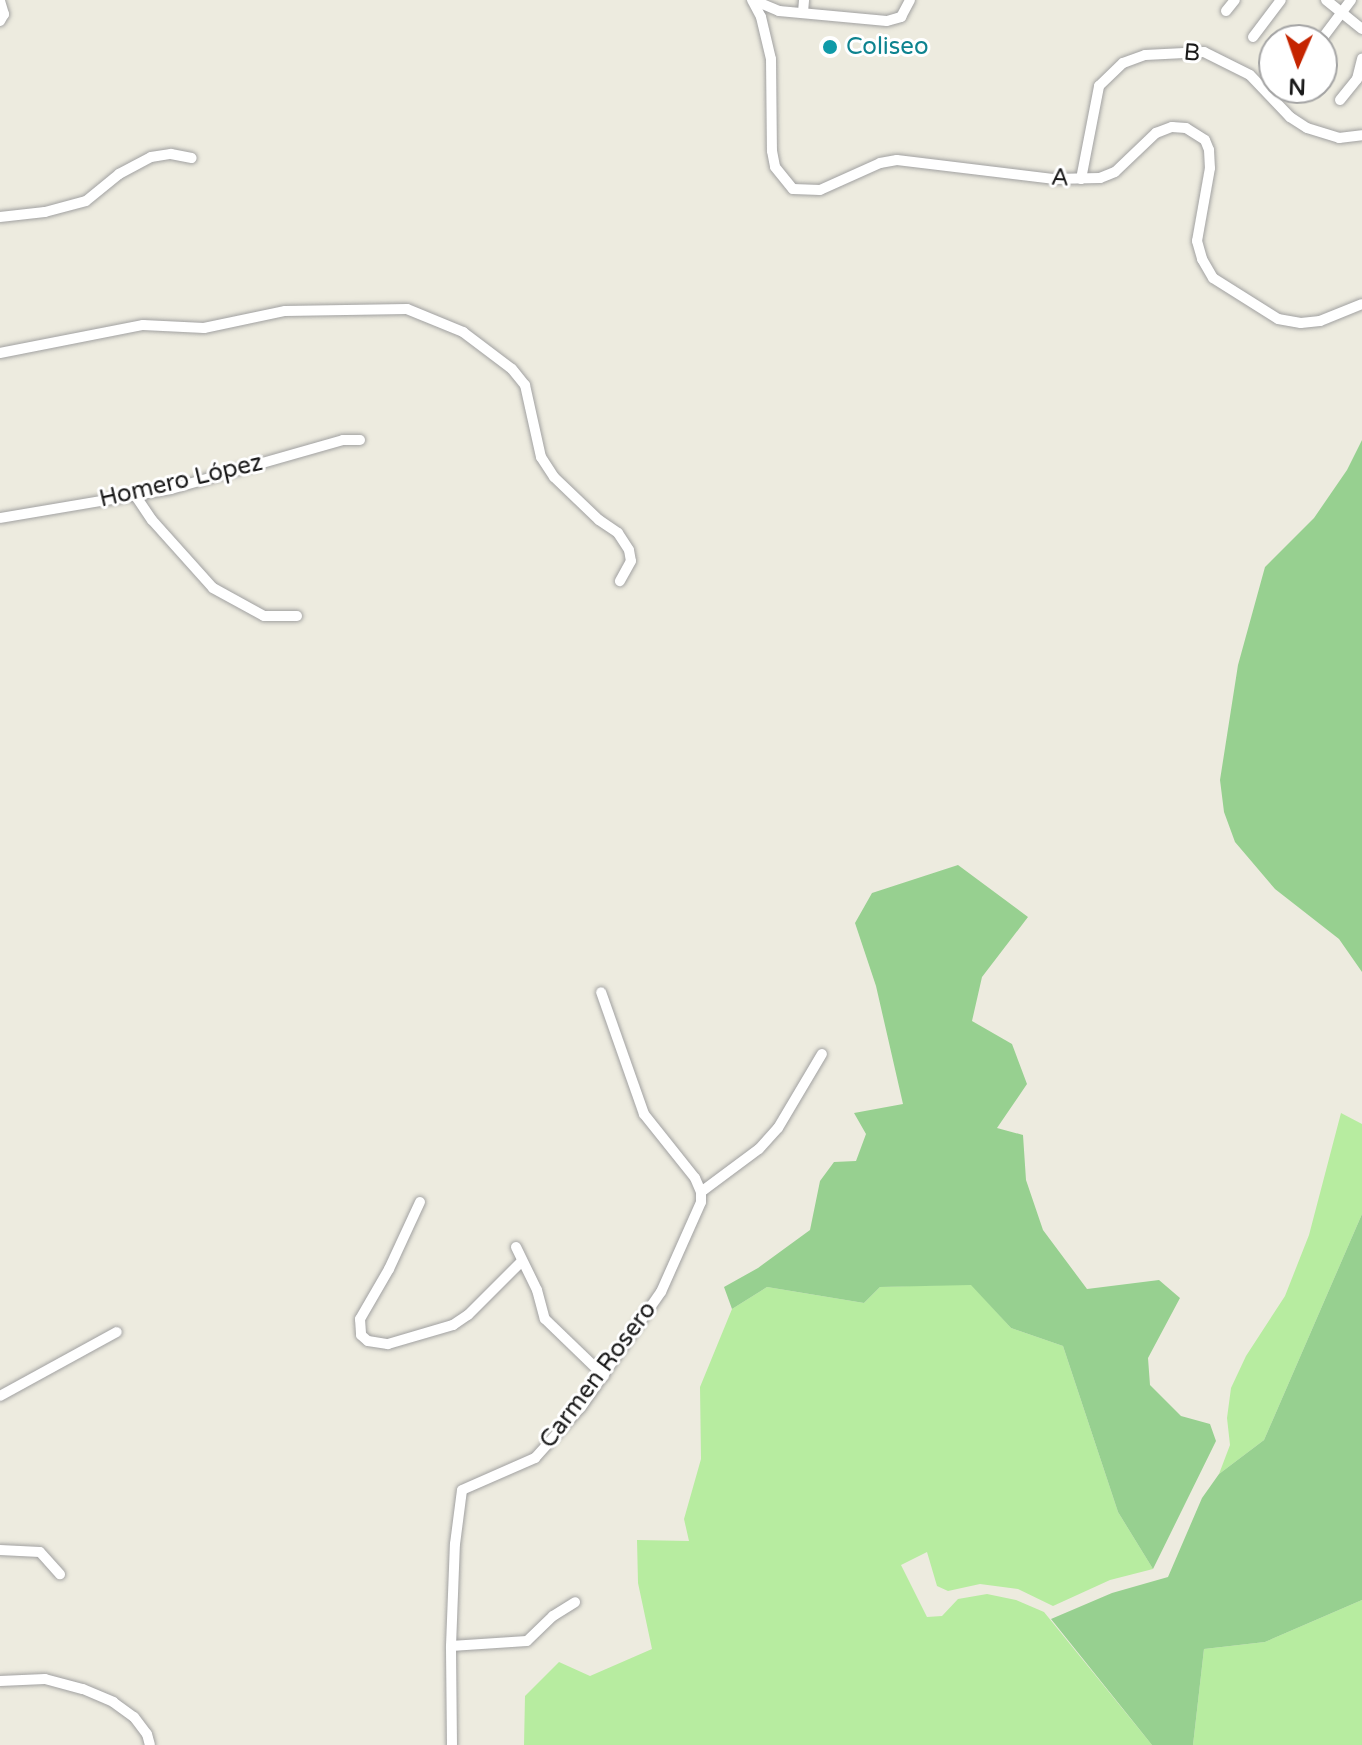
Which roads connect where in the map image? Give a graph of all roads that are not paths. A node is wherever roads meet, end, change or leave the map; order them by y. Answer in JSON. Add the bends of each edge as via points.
{"nodes":[{"id":1,"x":752,"y":0,"type":"edge"},
{"id":2,"x":793,"y":0,"type":"edge"},
{"id":3,"x":804,"y":0,"type":"edge"},
{"id":4,"x":910,"y":0,"type":"edge"},
{"id":5,"x":1235,"y":0,"type":"edge"},
{"id":6,"x":1281,"y":0,"type":"edge"},
{"id":7,"x":1326,"y":0,"type":"edge"},
{"id":8,"x":1351,"y":0,"type":"edge"},
{"id":9,"x":0,"y":1,"type":"edge"},
{"id":10,"x":1226,"y":11,"type":"dead end"},
{"id":11,"x":798,"y":12,"type":"junction"},
{"id":12,"x":1342,"y":12,"type":"junction"},
{"id":13,"x":0,"y":21,"type":"edge"},
{"id":14,"x":1333,"y":24,"type":"edge"},
{"id":15,"x":1362,"y":29,"type":"edge"},
{"id":16,"x":1253,"y":37,"type":"dead end"},
{"id":17,"x":1362,"y":59,"type":"edge"},
{"id":18,"x":1340,"y":100,"type":"dead end"},
{"id":19,"x":1362,"y":135,"type":"edge"},
{"id":20,"x":192,"y":158,"type":"dead end"},
{"id":21,"x":1081,"y":179,"type":"junction"},
{"id":22,"x":0,"y":217,"type":"edge"},
{"id":23,"x":1362,"y":304,"type":"edge"},
{"id":24,"x":0,"y":353,"type":"edge"},
{"id":25,"x":360,"y":440,"type":"dead end"},
{"id":26,"x":135,"y":495,"type":"junction"},
{"id":27,"x":0,"y":518,"type":"edge"},
{"id":28,"x":620,"y":581,"type":"dead end"},
{"id":29,"x":297,"y":616,"type":"dead end"},
{"id":30,"x":601,"y":992,"type":"dead end"},
{"id":31,"x":822,"y":1054,"type":"dead end"},
{"id":32,"x":701,"y":1192,"type":"junction"},
{"id":33,"x":420,"y":1202,"type":"dead end"},
{"id":34,"x":516,"y":1247,"type":"dead end"},
{"id":35,"x":521,"y":1262,"type":"junction"},
{"id":36,"x":117,"y":1332,"type":"dead end"},
{"id":37,"x":604,"y":1376,"type":"junction"},
{"id":38,"x":0,"y":1396,"type":"edge"},
{"id":39,"x":0,"y":1550,"type":"edge"},
{"id":40,"x":60,"y":1574,"type":"dead end"},
{"id":41,"x":575,"y":1602,"type":"dead end"},
{"id":42,"x":451,"y":1646,"type":"junction"},
{"id":43,"x":0,"y":1681,"type":"edge"},
{"id":44,"x":150,"y":1745,"type":"edge"},
{"id":45,"x":452,"y":1745,"type":"edge"}],
"edges":[{"from":1,"to":11,"type":"street"},
{"from":1,"to":21,"type":"street","name":"A","via":[[771,59],[775,167],[793,189],[820,190],[897,160]]},
{"from":2,"to":11,"type":"street"},
{"from":3,"to":11,"type":"street"},
{"from":4,"to":11,"type":"street","via":[[901,17],[887,21]]},
{"from":5,"to":10,"type":"street"},
{"from":6,"to":16,"type":"street"},
{"from":7,"to":12,"type":"street"},
{"from":8,"to":12,"type":"street"},
{"from":9,"to":13,"type":"street"},
{"from":12,"to":14,"type":"street"},
{"from":12,"to":15,"type":"street"},
{"from":17,"to":18,"type":"street","via":[[1357,79]]},
{"from":19,"to":21,"type":"street","name":"B","via":[[1339,138],[1307,128],[1250,75],[1204,52],[1145,55],[1123,63],[1099,86]]},
{"from":20,"to":22,"type":"street","via":[[151,157],[86,201]]},
{"from":21,"to":23,"type":"street","name":"A","via":[[1115,172],[1156,133],[1186,128],[1205,140],[1209,150],[1197,241],[1213,278],[1278,319],[1320,321]]},
{"from":24,"to":28,"type":"street","via":[[143,325],[204,328],[285,311],[407,309],[463,332],[512,369],[529,393],[536,438],[548,467],[618,533],[629,550],[631,561]]},
{"from":25,"to":26,"type":"street","name":"Homero López","via":[[343,440]]},
{"from":26,"to":27,"type":"street","name":"Homero López"},
{"from":26,"to":29,"type":"street","via":[[213,588],[264,616]]},
{"from":30,"to":32,"type":"street","via":[[644,1114]]},
{"from":31,"to":32,"type":"street","via":[[778,1128],[759,1149]]},
{"from":32,"to":37,"type":"street","name":"Carmen Rosero","via":[[697,1218],[661,1292]]},
{"from":33,"to":35,"type":"street","via":[[360,1319],[358,1327],[368,1341],[388,1344],[453,1325]]},
{"from":34,"to":35,"type":"street"},
{"from":35,"to":37,"type":"street","via":[[548,1323]]},
{"from":36,"to":38,"type":"street"},
{"from":37,"to":42,"type":"street","name":"Carmen Rosero","via":[[535,1458],[462,1490]]},
{"from":39,"to":40,"type":"street","via":[[40,1552]]},
{"from":41,"to":42,"type":"street","via":[[527,1641]]},
{"from":42,"to":45,"type":"street","name":"Carmen Rosero"},
{"from":43,"to":44,"type":"street","via":[[45,1679],[93,1693],[134,1717]]}]}
